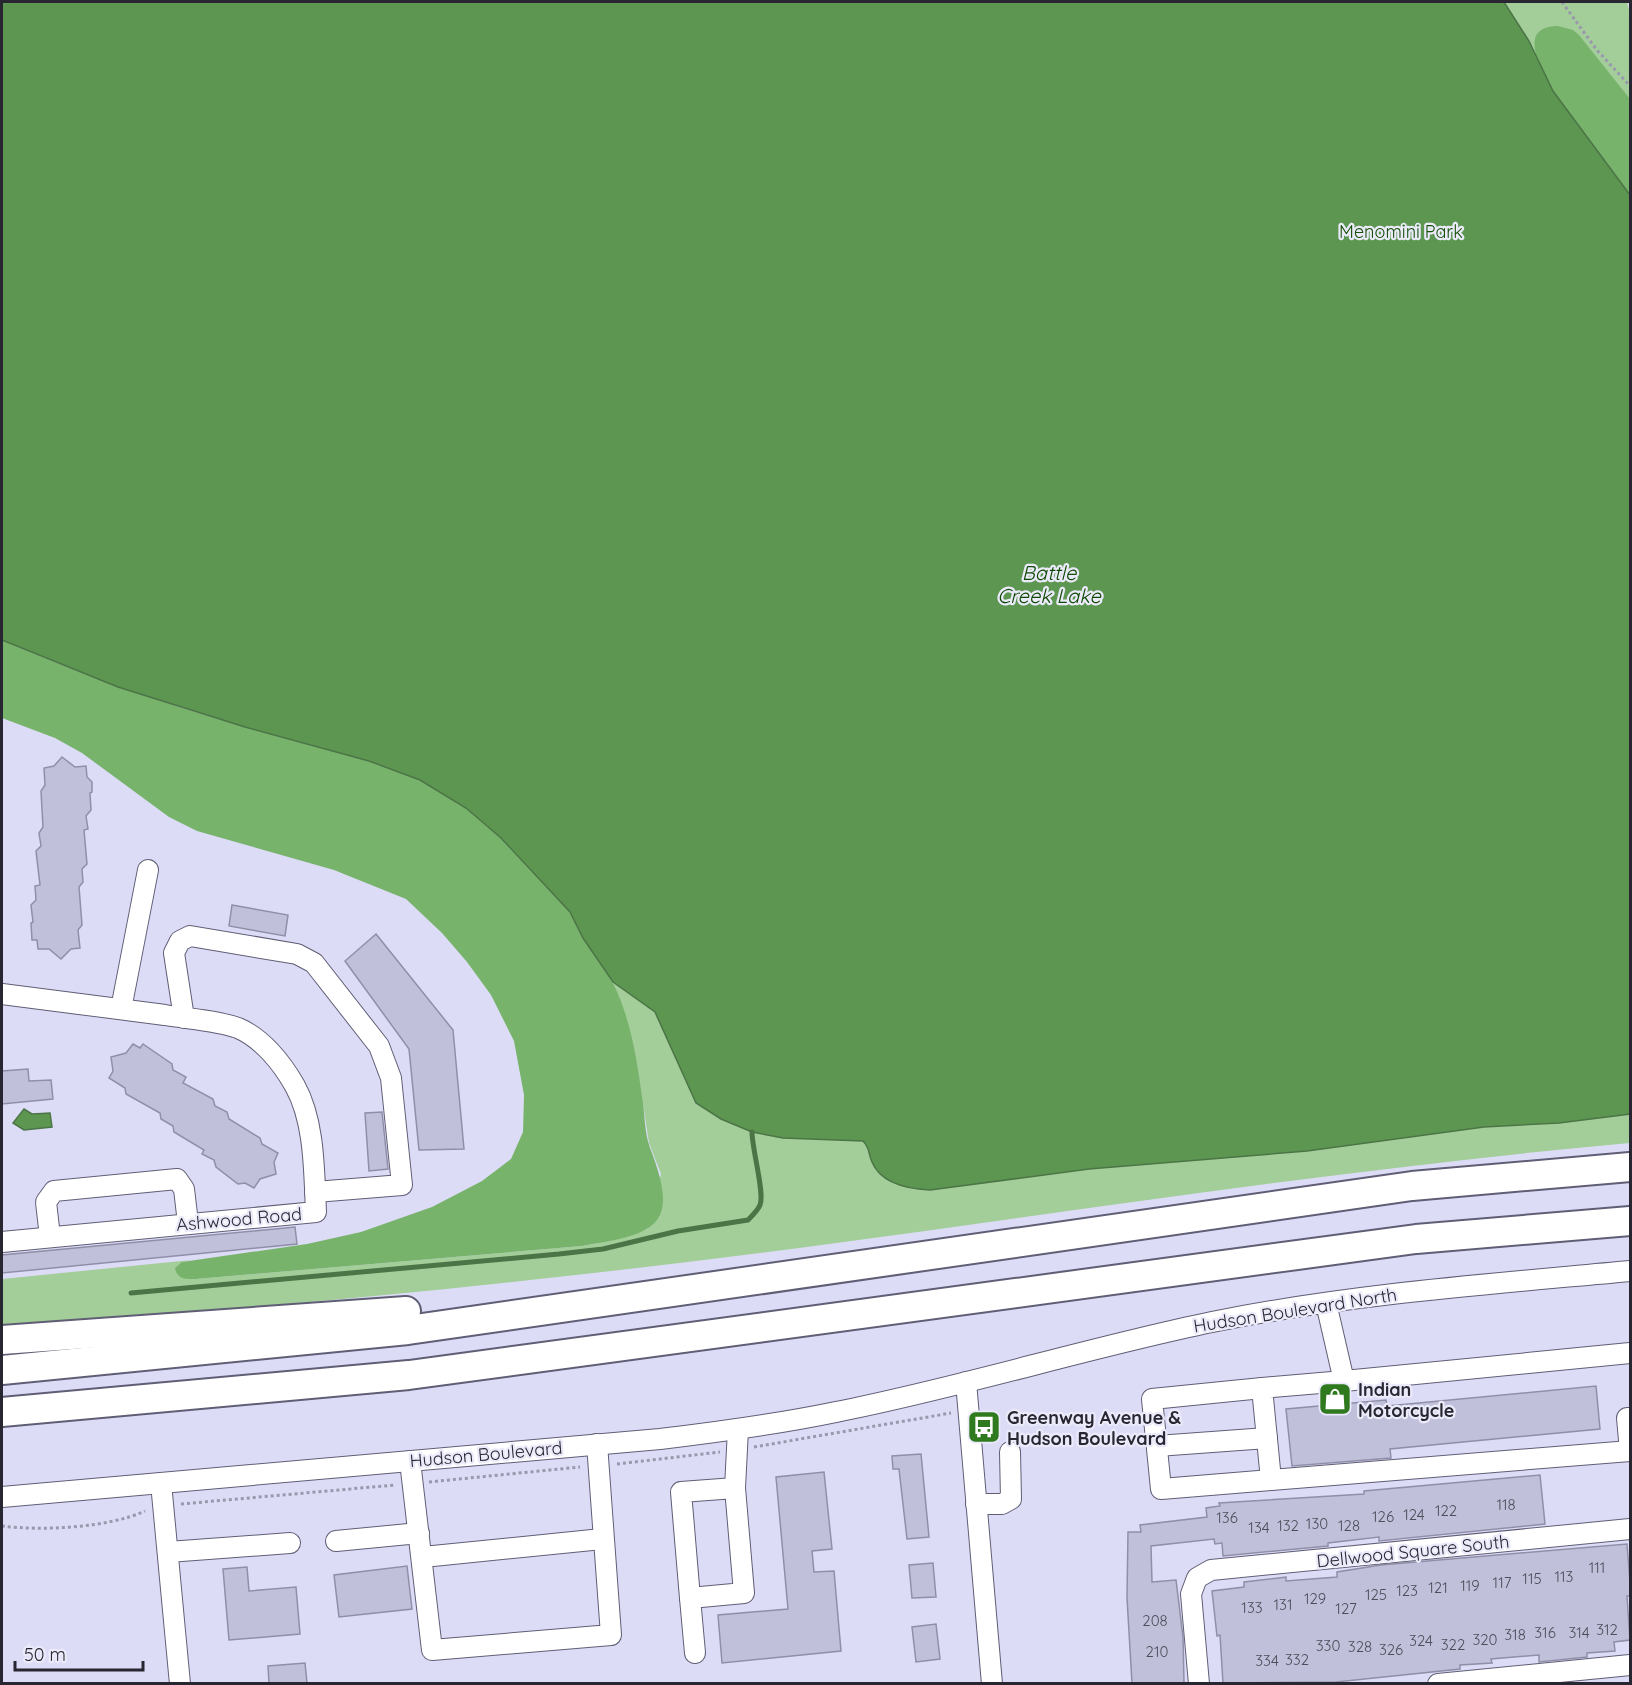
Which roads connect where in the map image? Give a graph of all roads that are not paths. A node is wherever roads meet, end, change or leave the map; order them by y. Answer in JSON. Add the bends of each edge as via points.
{"nodes":[{"id":1,"x":148,"y":870,"type":"dead end"},
{"id":2,"x":2,"y":994,"type":"edge"},
{"id":3,"x":121,"y":1009,"type":"junction"},
{"id":4,"x":184,"y":1018,"type":"junction"},
{"id":5,"x":1630,"y":1167,"type":"edge"},
{"id":6,"x":315,"y":1192,"type":"junction"},
{"id":7,"x":1630,"y":1221,"type":"edge"},
{"id":8,"x":188,"y":1223,"type":"junction"},
{"id":9,"x":50,"y":1237,"type":"junction"},
{"id":10,"x":2,"y":1242,"type":"edge"},
{"id":11,"x":1630,"y":1271,"type":"edge"},
{"id":12,"x":627,"y":1298,"type":"junction"},
{"id":13,"x":1326,"y":1303,"type":"junction"},
{"id":14,"x":2,"y":1340,"type":"edge"},
{"id":15,"x":1630,"y":1353,"type":"edge"},
{"id":16,"x":2,"y":1370,"type":"edge"},
{"id":17,"x":1344,"y":1381,"type":"junction"},
{"id":18,"x":966,"y":1382,"type":"junction"},
{"id":19,"x":1262,"y":1388,"type":"junction"},
{"id":20,"x":2,"y":1412,"type":"edge"},
{"id":21,"x":1630,"y":1418,"type":"edge"},
{"id":22,"x":738,"y":1430,"type":"junction"},
{"id":23,"x":1267,"y":1438,"type":"junction"},
{"id":24,"x":597,"y":1444,"type":"junction"},
{"id":25,"x":1157,"y":1446,"type":"junction"},
{"id":26,"x":1630,"y":1451,"type":"edge"},
{"id":27,"x":1010,"y":1452,"type":"dead end"},
{"id":28,"x":410,"y":1461,"type":"junction"},
{"id":29,"x":1271,"y":1480,"type":"junction"},
{"id":30,"x":161,"y":1483,"type":"junction"},
{"id":31,"x":735,"y":1488,"type":"junction"},
{"id":32,"x":2,"y":1497,"type":"edge"},
{"id":33,"x":976,"y":1504,"type":"junction"},
{"id":34,"x":1630,"y":1529,"type":"edge"},
{"id":35,"x":419,"y":1533,"type":"junction"},
{"id":36,"x":602,"y":1539,"type":"junction"},
{"id":37,"x":336,"y":1541,"type":"dead end"},
{"id":38,"x":290,"y":1543,"type":"dead end"},
{"id":39,"x":168,"y":1552,"type":"junction"},
{"id":40,"x":423,"y":1557,"type":"junction"},
{"id":41,"x":690,"y":1598,"type":"junction"},
{"id":42,"x":695,"y":1653,"type":"dead end"},
{"id":43,"x":1630,"y":1665,"type":"edge"},
{"id":44,"x":180,"y":1683,"type":"edge"},
{"id":45,"x":992,"y":1683,"type":"edge"},
{"id":46,"x":1199,"y":1683,"type":"edge"},
{"id":47,"x":1438,"y":1683,"type":"edge"}],
"edges":[{"from":1,"to":3,"type":"street"},
{"from":2,"to":3,"type":"street","name":"Ashwood Road"},
{"from":3,"to":4,"type":"street","name":"Ashwood Road"},
{"from":4,"to":6,"type":"street","name":"Ashwood Road","via":[[237,1028],[257,1039],[274,1057],[296,1087],[304,1110]]},
{"from":4,"to":6,"type":"street","via":[[174,953],[180,941],[190,936],[297,954],[314,963],[379,1046],[391,1078],[402,1185]]},
{"from":5,"to":12,"type":"highway","via":[[1401,1188]]},
{"from":6,"to":8,"type":"street","name":"Ashwood Road","via":[[316,1212]]},
{"from":7,"to":20,"type":"highway","via":[[1416,1239],[409,1375]]},
{"from":8,"to":9,"type":"street","name":"Ashwood Road"},
{"from":8,"to":9,"type":"street","via":[[184,1189],[177,1179],[54,1191],[46,1202]]},
{"from":9,"to":10,"type":"street","name":"Ashwood Road"},
{"from":11,"to":13,"type":"street","name":"Hudson Boulevard North"},
{"from":12,"to":14,"type":"highway"},
{"from":12,"to":16,"type":"highway","via":[[408,1330]]},
{"from":13,"to":17,"type":"street"},
{"from":13,"to":18,"type":"street","name":"Hudson Boulevard North","via":[[1134,1339]]},
{"from":15,"to":17,"type":"street"},
{"from":17,"to":19,"type":"street"},
{"from":18,"to":22,"type":"street","name":"Hudson Boulevard"},
{"from":18,"to":33,"type":"street"},
{"from":19,"to":23,"type":"street"},
{"from":19,"to":25,"type":"street","via":[[1152,1399]]},
{"from":21,"to":26,"type":"street"},
{"from":22,"to":24,"type":"street","name":"Hudson Boulevard"},
{"from":22,"to":31,"type":"street"},
{"from":23,"to":25,"type":"street"},
{"from":23,"to":29,"type":"street"},
{"from":24,"to":28,"type":"street","name":"Hudson Boulevard"},
{"from":24,"to":36,"type":"street"},
{"from":25,"to":29,"type":"street","via":[[1161,1490]]},
{"from":26,"to":29,"type":"street"},
{"from":27,"to":33,"type":"street","via":[[1011,1499],[1002,1504]]},
{"from":28,"to":30,"type":"street","name":"Hudson Boulevard"},
{"from":28,"to":35,"type":"street"},
{"from":30,"to":32,"type":"street","name":"Hudson Boulevard"},
{"from":30,"to":39,"type":"street"},
{"from":31,"to":41,"type":"street","via":[[744,1593]]},
{"from":31,"to":41,"type":"street","via":[[681,1492]]},
{"from":33,"to":45,"type":"street"},
{"from":34,"to":46,"type":"street","name":"Dellwood Square South","via":[[1210,1570],[1197,1578],[1191,1594]]},
{"from":35,"to":37,"type":"street"},
{"from":35,"to":40,"type":"street"},
{"from":36,"to":40,"type":"street"},
{"from":36,"to":40,"type":"street","via":[[611,1635],[432,1650]]},
{"from":38,"to":39,"type":"street"},
{"from":39,"to":44,"type":"street"},
{"from":41,"to":42,"type":"street"},
{"from":43,"to":47,"type":"street"}]}
